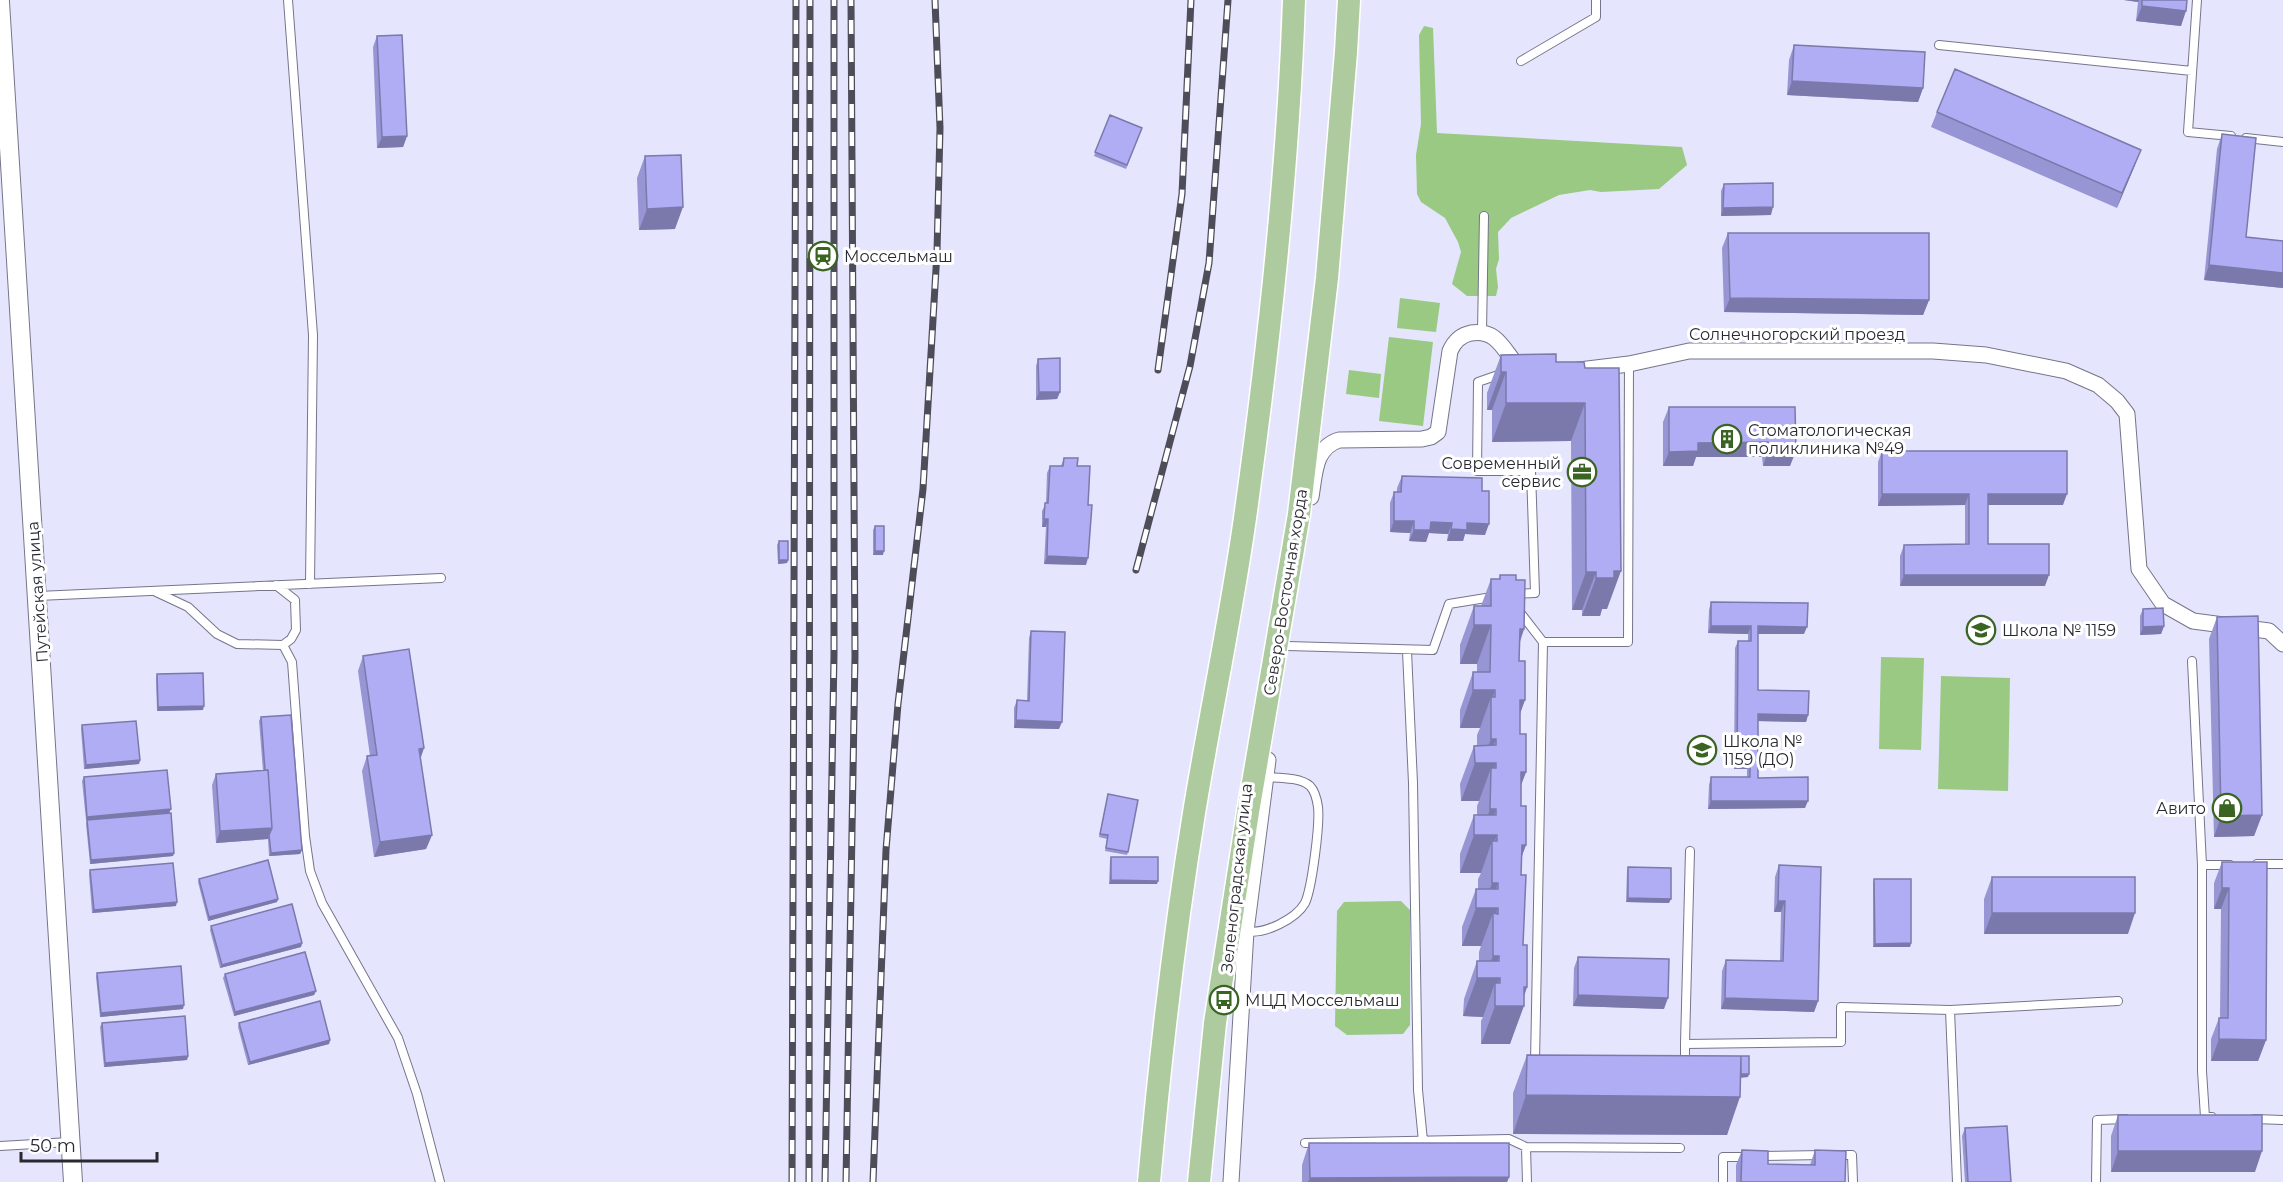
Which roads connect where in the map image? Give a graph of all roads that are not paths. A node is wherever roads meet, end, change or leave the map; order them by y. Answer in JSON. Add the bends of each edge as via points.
{"nodes":[{"id":1,"x":288,"y":0,"type":"edge"},
{"id":2,"x":1294,"y":0,"type":"edge"},
{"id":3,"x":1349,"y":0,"type":"edge"},
{"id":4,"x":1596,"y":0,"type":"edge"},
{"id":5,"x":2198,"y":0,"type":"edge"},
{"id":6,"x":0,"y":2,"type":"edge"},
{"id":7,"x":1939,"y":45,"type":"dead end"},
{"id":8,"x":1521,"y":61,"type":"dead end"},
{"id":9,"x":2192,"y":71,"type":"junction"},
{"id":10,"x":2283,"y":142,"type":"edge"},
{"id":11,"x":5,"y":158,"type":"edge"},
{"id":12,"x":1484,"y":216,"type":"dead end"},
{"id":13,"x":1482,"y":333,"type":"junction"},
{"id":14,"x":1629,"y":364,"type":"junction"},
{"id":15,"x":1519,"y":368,"type":"junction"},
{"id":16,"x":441,"y":578,"type":"dead end"},
{"id":17,"x":310,"y":584,"type":"junction"},
{"id":18,"x":276,"y":585,"type":"junction"},
{"id":19,"x":155,"y":591,"type":"junction"},
{"id":20,"x":1507,"y":595,"type":"junction"},
{"id":21,"x":37,"y":596,"type":"junction"},
{"id":22,"x":1543,"y":642,"type":"junction"},
{"id":23,"x":2283,"y":644,"type":"edge"},
{"id":24,"x":283,"y":645,"type":"junction"},
{"id":25,"x":1286,"y":648,"type":"junction"},
{"id":26,"x":1407,"y":651,"type":"junction"},
{"id":27,"x":2192,"y":661,"type":"dead end"},
{"id":28,"x":1265,"y":777,"type":"junction"},
{"id":29,"x":1690,"y":851,"type":"dead end"},
{"id":30,"x":2248,"y":864,"type":"edge"},
{"id":31,"x":2283,"y":864,"type":"edge"},
{"id":32,"x":2202,"y":865,"type":"junction"},
{"id":33,"x":2236,"y":865,"type":"edge"},
{"id":34,"x":1246,"y":931,"type":"junction"},
{"id":35,"x":2118,"y":1001,"type":"dead end"},
{"id":36,"x":1950,"y":1010,"type":"junction"},
{"id":37,"x":1685,"y":1044,"type":"junction"},
{"id":38,"x":1673,"y":1068,"type":"edge"},
{"id":39,"x":1534,"y":1070,"type":"edge"},
{"id":40,"x":2193,"y":1117,"type":"edge"},
{"id":41,"x":2205,"y":1117,"type":"junction"},
{"id":42,"x":2216,"y":1117,"type":"edge"},
{"id":43,"x":2133,"y":1119,"type":"edge"},
{"id":44,"x":2250,"y":1119,"type":"edge"},
{"id":45,"x":2283,"y":1120,"type":"edge"},
{"id":46,"x":1423,"y":1141,"type":"junction"},
{"id":47,"x":71,"y":1142,"type":"junction"},
{"id":48,"x":1305,"y":1143,"type":"dead end"},
{"id":49,"x":0,"y":1146,"type":"edge"},
{"id":50,"x":1526,"y":1147,"type":"junction"},
{"id":51,"x":1680,"y":1148,"type":"dead end"},
{"id":52,"x":73,"y":1182,"type":"edge"},
{"id":53,"x":440,"y":1182,"type":"edge"},
{"id":54,"x":1149,"y":1182,"type":"edge"},
{"id":55,"x":1199,"y":1182,"type":"edge"},
{"id":56,"x":1232,"y":1182,"type":"edge"},
{"id":57,"x":1527,"y":1182,"type":"edge"},
{"id":58,"x":1723,"y":1182,"type":"edge"},
{"id":59,"x":1853,"y":1182,"type":"edge"},
{"id":60,"x":1957,"y":1182,"type":"edge"},
{"id":61,"x":2096,"y":1182,"type":"edge"}],
"edges":[{"from":1,"to":17,"type":"lane","via":[[313,335]]},
{"from":2,"to":54,"type":"main road","via":[[1292,71],[1272,302],[1245,521],[1193,817],[1160,1061]]},
{"from":3,"to":55,"type":"main road","name":"Северо-Восточная хорда","via":[[1327,278],[1301,502],[1215,1023]]},
{"from":4,"to":8,"type":"lane","via":[[1596,17]]},
{"from":5,"to":9,"type":"lane"},
{"from":6,"to":11,"type":"street","name":"Путейская улица"},
{"from":7,"to":9,"type":"lane"},
{"from":9,"to":10,"type":"lane","via":[[2188,132]]},
{"from":11,"to":21,"type":"street","name":"Путейская улица"},
{"from":12,"to":13,"type":"lane"},
{"from":13,"to":15,"type":"street","via":[[1501,342]]},
{"from":13,"to":25,"type":"street","via":[[1469,333],[1455,342],[1450,351],[1438,432],[1422,439],[1339,440],[1322,451],[1317,461]]},
{"from":14,"to":15,"type":"street","name":"Солнечногорский проезд","via":[[1530,376]]},
{"from":14,"to":22,"type":"lane","via":[[1628,642]]},
{"from":14,"to":23,"type":"street","name":"Солнечногорский проезд","via":[[1689,351],[1933,351],[1986,355],[2066,371],[2098,385],[2127,414],[2139,569],[2163,604],[2193,621],[2269,631]]},
{"from":15,"to":20,"type":"lane","via":[[1478,382],[1477,471],[1531,471],[1535,593]]},
{"from":16,"to":17,"type":"lane"},
{"from":17,"to":18,"type":"lane"},
{"from":18,"to":19,"type":"lane"},
{"from":18,"to":24,"type":"lane","via":[[295,600],[296,630]]},
{"from":19,"to":21,"type":"lane"},
{"from":19,"to":24,"type":"lane","via":[[188,608],[217,634],[237,644]]},
{"from":20,"to":22,"type":"lane"},
{"from":20,"to":26,"type":"lane","via":[[1449,604],[1433,650]]},
{"from":21,"to":47,"type":"street","name":"Путейская улица"},
{"from":22,"to":39,"type":"lane"},
{"from":24,"to":53,"type":"lane","via":[[292,662],[310,871],[322,903],[398,1038]]},
{"from":25,"to":26,"type":"lane"},
{"from":25,"to":28,"type":"street","name":"Зеленоградская улица"},
{"from":26,"to":46,"type":"lane","via":[[1418,1090]]},
{"from":27,"to":32,"type":"lane"},
{"from":28,"to":34,"type":"street","name":"Зеленоградская улица"},
{"from":28,"to":34,"type":"lane","via":[[1290,778],[1309,785],[1316,797],[1319,809],[1312,884],[1304,904],[1290,919],[1253,933]]},
{"from":29,"to":37,"type":"lane"},
{"from":30,"to":31,"type":"lane"},
{"from":32,"to":33,"type":"lane"},
{"from":32,"to":41,"type":"lane"},
{"from":34,"to":56,"type":"street","name":"Зеленоградская улица"},
{"from":35,"to":36,"type":"lane"},
{"from":36,"to":37,"type":"lane","via":[[1840,1007],[1841,1042]]},
{"from":36,"to":60,"type":"lane"},
{"from":37,"to":38,"type":"lane","via":[[1684,1068]]},
{"from":40,"to":41,"type":"lane"},
{"from":41,"to":42,"type":"lane"},
{"from":43,"to":61,"type":"lane","via":[[2097,1120]]},
{"from":44,"to":45,"type":"lane"},
{"from":46,"to":48,"type":"lane"},
{"from":46,"to":50,"type":"lane","via":[[1509,1139]]},
{"from":47,"to":49,"type":"lane"},
{"from":47,"to":52,"type":"street","name":"Путейская улица"},
{"from":50,"to":51,"type":"lane"},
{"from":50,"to":57,"type":"lane"},
{"from":58,"to":59,"type":"lane","via":[[1723,1157],[1852,1155]]}]}
